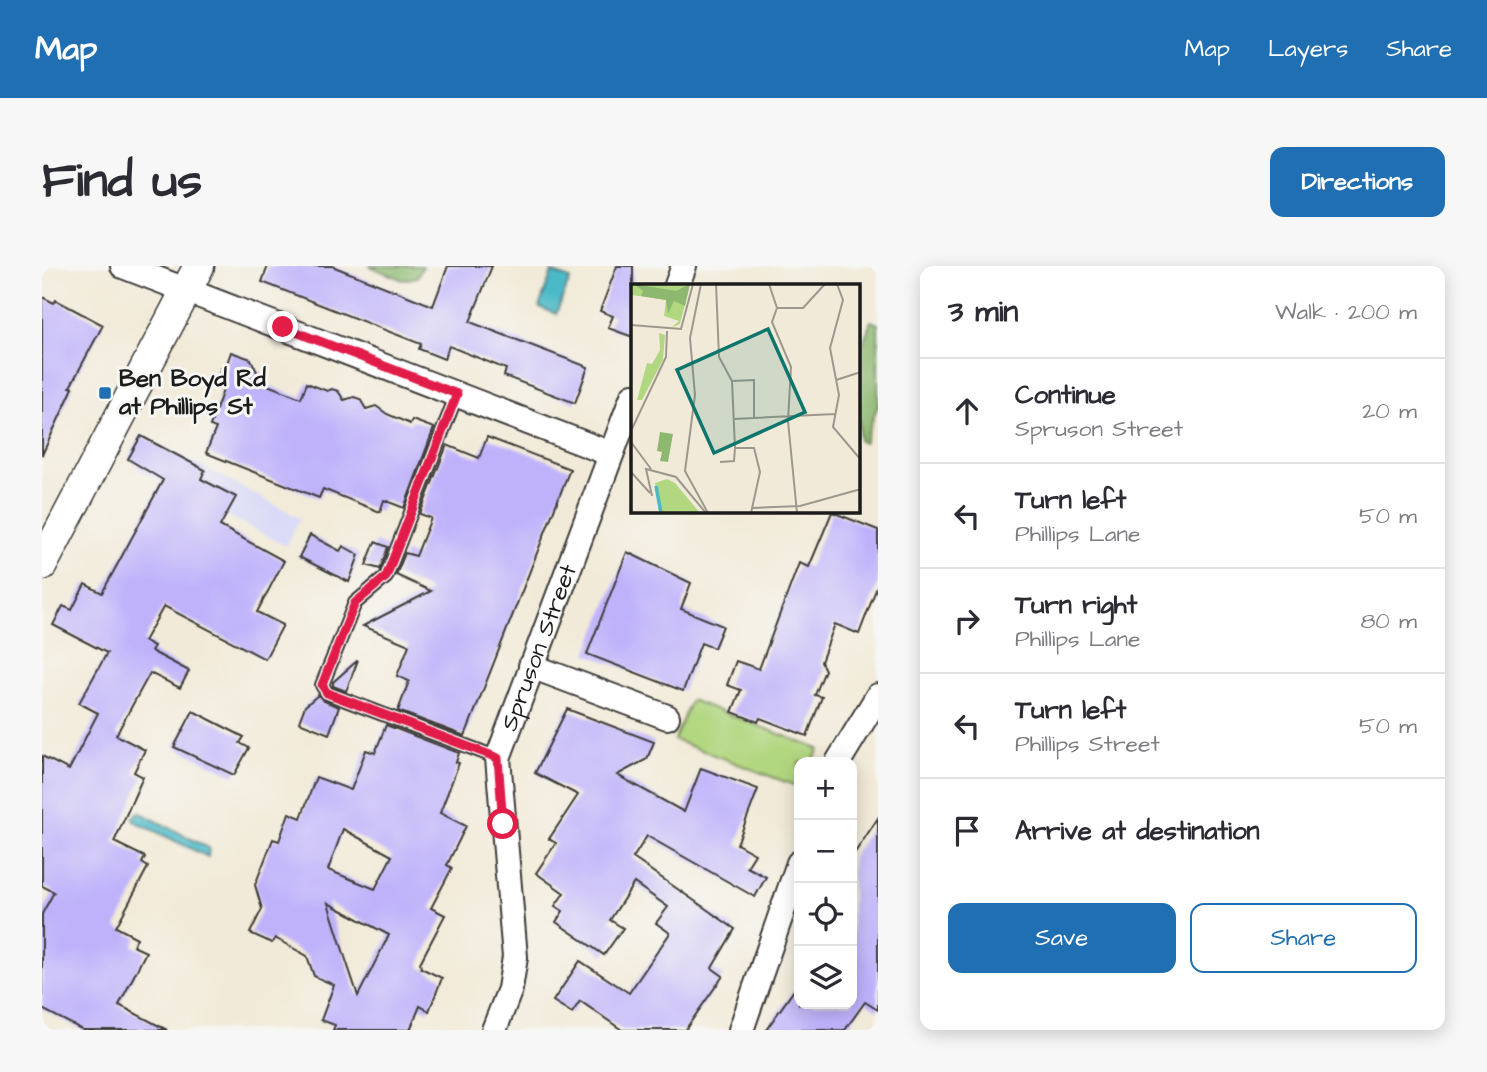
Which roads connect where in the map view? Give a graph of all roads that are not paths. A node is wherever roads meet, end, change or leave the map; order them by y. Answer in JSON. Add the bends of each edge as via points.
{"nodes":[{"id":1,"x":123,"y":266,"type":"edge"},
{"id":2,"x":684,"y":266,"type":"edge"},
{"id":3,"x":193,"y":278,"type":"edge"},
{"id":4,"x":677,"y":284,"type":"edge"},
{"id":5,"x":457,"y":394,"type":"junction"},
{"id":6,"x":631,"y":401,"type":"edge"},
{"id":7,"x":611,"y":454,"type":"junction"},
{"id":8,"x":42,"y":565,"type":"edge"},
{"id":9,"x":531,"y":666,"type":"junction"},
{"id":10,"x":878,"y":696,"type":"edge"},
{"id":11,"x":667,"y":717,"type":"dead end"},
{"id":12,"x":841,"y":757,"type":"edge"},
{"id":13,"x":498,"y":758,"type":"junction"},
{"id":14,"x":794,"y":877,"type":"edge"},
{"id":15,"x":494,"y":1030,"type":"edge"},
{"id":16,"x":741,"y":1030,"type":"edge"}],
"edges":[{"from":1,"to":3,"type":"street"},
{"from":2,"to":4,"type":"street"},
{"from":3,"to":5,"type":"street"},
{"from":3,"to":8,"type":"street"},
{"from":5,"to":7,"type":"street"},
{"from":5,"to":13,"type":"lane","via":[[386,577],[355,603],[322,685],[327,693]]},
{"from":6,"to":7,"type":"street","name":"Spruson Street"},
{"from":7,"to":9,"type":"street","name":"Spruson Street"},
{"from":9,"to":11,"type":"street"},
{"from":9,"to":13,"type":"street","name":"Spruson Street"},
{"from":10,"to":12,"type":"street"},
{"from":13,"to":15,"type":"street","name":"Spruson Street","via":[[515,957],[510,989]]},
{"from":14,"to":16,"type":"street"}]}
